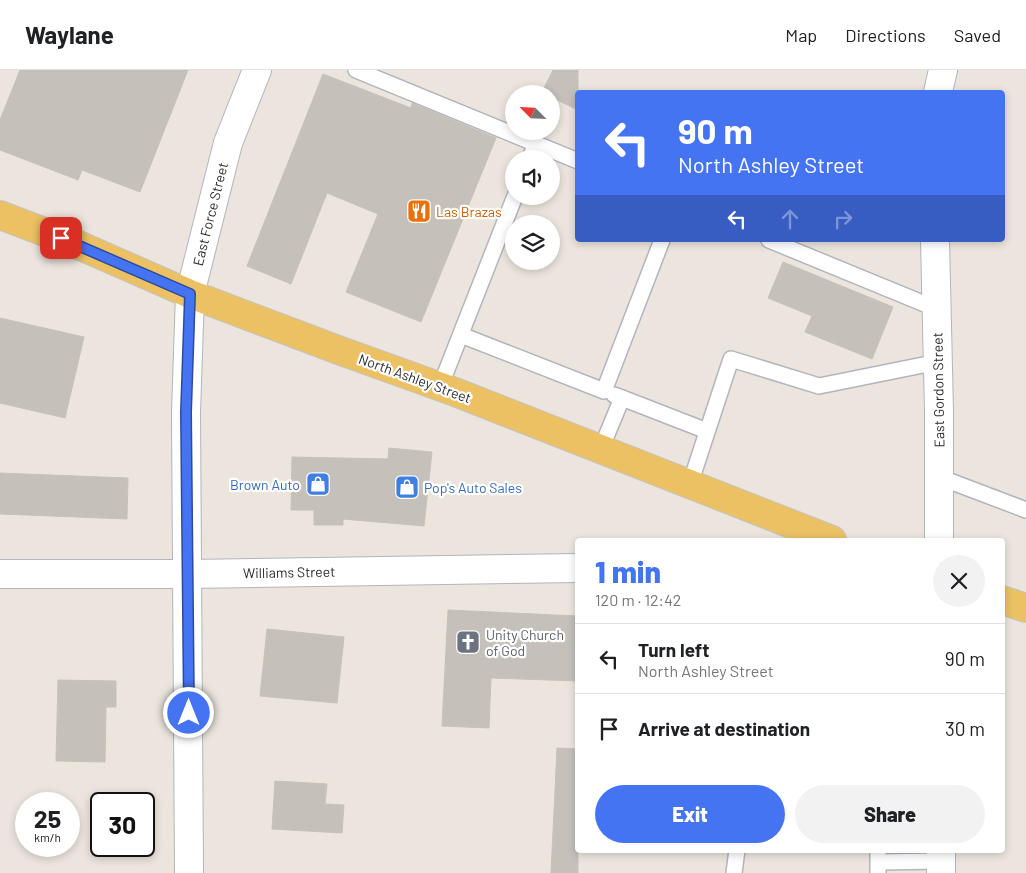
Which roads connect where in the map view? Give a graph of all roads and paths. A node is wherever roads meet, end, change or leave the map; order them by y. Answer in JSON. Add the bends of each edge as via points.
{"nodes":[{"id":1,"x":257,"y":70,"type":"edge"},
{"id":2,"x":356,"y":70,"type":"edge"},
{"id":3,"x":943,"y":70,"type":"edge"},
{"id":4,"x":938,"y":90,"type":"edge"},
{"id":5,"x":536,"y":144,"type":"junction"},
{"id":6,"x":534,"y":150,"type":"edge"},
{"id":7,"x":575,"y":160,"type":"edge"},
{"id":8,"x":511,"y":205,"type":"edge"},
{"id":9,"x":0,"y":215,"type":"edge"},
{"id":10,"x":661,"y":242,"type":"edge"},
{"id":11,"x":774,"y":242,"type":"edge"},
{"id":12,"x":936,"y":242,"type":"edge"},
{"id":13,"x":190,"y":294,"type":"junction"},
{"id":14,"x":937,"y":309,"type":"junction"},
{"id":15,"x":460,"y":335,"type":"junction"},
{"id":16,"x":938,"y":362,"type":"junction"},
{"id":17,"x":440,"y":387,"type":"junction"},
{"id":18,"x":604,"y":391,"type":"junction"},
{"id":19,"x":622,"y":398,"type":"junction"},
{"id":20,"x":707,"y":431,"type":"junction"},
{"id":21,"x":601,"y":449,"type":"junction"},
{"id":22,"x":939,"y":477,"type":"junction"},
{"id":23,"x":690,"y":484,"type":"junction"},
{"id":24,"x":1026,"y":510,"type":"edge"},
{"id":25,"x":827,"y":538,"type":"edge"},
{"id":26,"x":939,"y":538,"type":"edge"},
{"id":27,"x":575,"y":568,"type":"edge"},
{"id":28,"x":0,"y":574,"type":"edge"},
{"id":29,"x":188,"y":574,"type":"junction"},
{"id":30,"x":1005,"y":601,"type":"edge"},
{"id":31,"x":1026,"y":608,"type":"edge"},
{"id":32,"x":735,"y":853,"type":"edge"},
{"id":33,"x":941,"y":861,"type":"edge"},
{"id":34,"x":879,"y":862,"type":"edge"},
{"id":35,"x":189,"y":873,"type":"edge"},
{"id":36,"x":734,"y":873,"type":"edge"}],
"edges":[{"from":1,"to":13,"type":"street","name":"East Force Street","via":[[228,143]]},
{"from":2,"to":5,"type":"lane"},
{"from":3,"to":4,"type":"street"},
{"from":5,"to":6,"type":"lane"},
{"from":5,"to":7,"type":"lane"},
{"from":8,"to":15,"type":"lane"},
{"from":9,"to":13,"type":"main road","name":"North Ashley Street"},
{"from":10,"to":18,"type":"lane"},
{"from":11,"to":14,"type":"lane"},
{"from":12,"to":14,"type":"street","name":"East Gordon Street"},
{"from":13,"to":17,"type":"main road","name":"North Ashley Street"},
{"from":13,"to":29,"type":"street","name":"East Force Street","via":[[186,412]]},
{"from":14,"to":16,"type":"street","name":"East Gordon Street"},
{"from":15,"to":17,"type":"lane"},
{"from":15,"to":18,"type":"lane"},
{"from":16,"to":20,"type":"lane","via":[[819,386],[730,359]]},
{"from":16,"to":22,"type":"street","name":"East Gordon Street"},
{"from":17,"to":21,"type":"main road","name":"North Ashley Street"},
{"from":18,"to":19,"type":"lane"},
{"from":19,"to":20,"type":"lane"},
{"from":19,"to":21,"type":"lane"},
{"from":20,"to":23,"type":"lane"},
{"from":21,"to":23,"type":"main road","name":"North Ashley Street"},
{"from":22,"to":24,"type":"lane"},
{"from":22,"to":26,"type":"street","name":"East Gordon Street"},
{"from":23,"to":25,"type":"main road","name":"North Ashley Street"},
{"from":27,"to":29,"type":"street","name":"Williams Street"},
{"from":28,"to":29,"type":"street","name":"Williams Street"},
{"from":29,"to":35,"type":"street","name":"East Force Street"},
{"from":30,"to":31,"type":"main road"},
{"from":32,"to":36,"type":"lane"},
{"from":33,"to":34,"type":"lane"}]}
